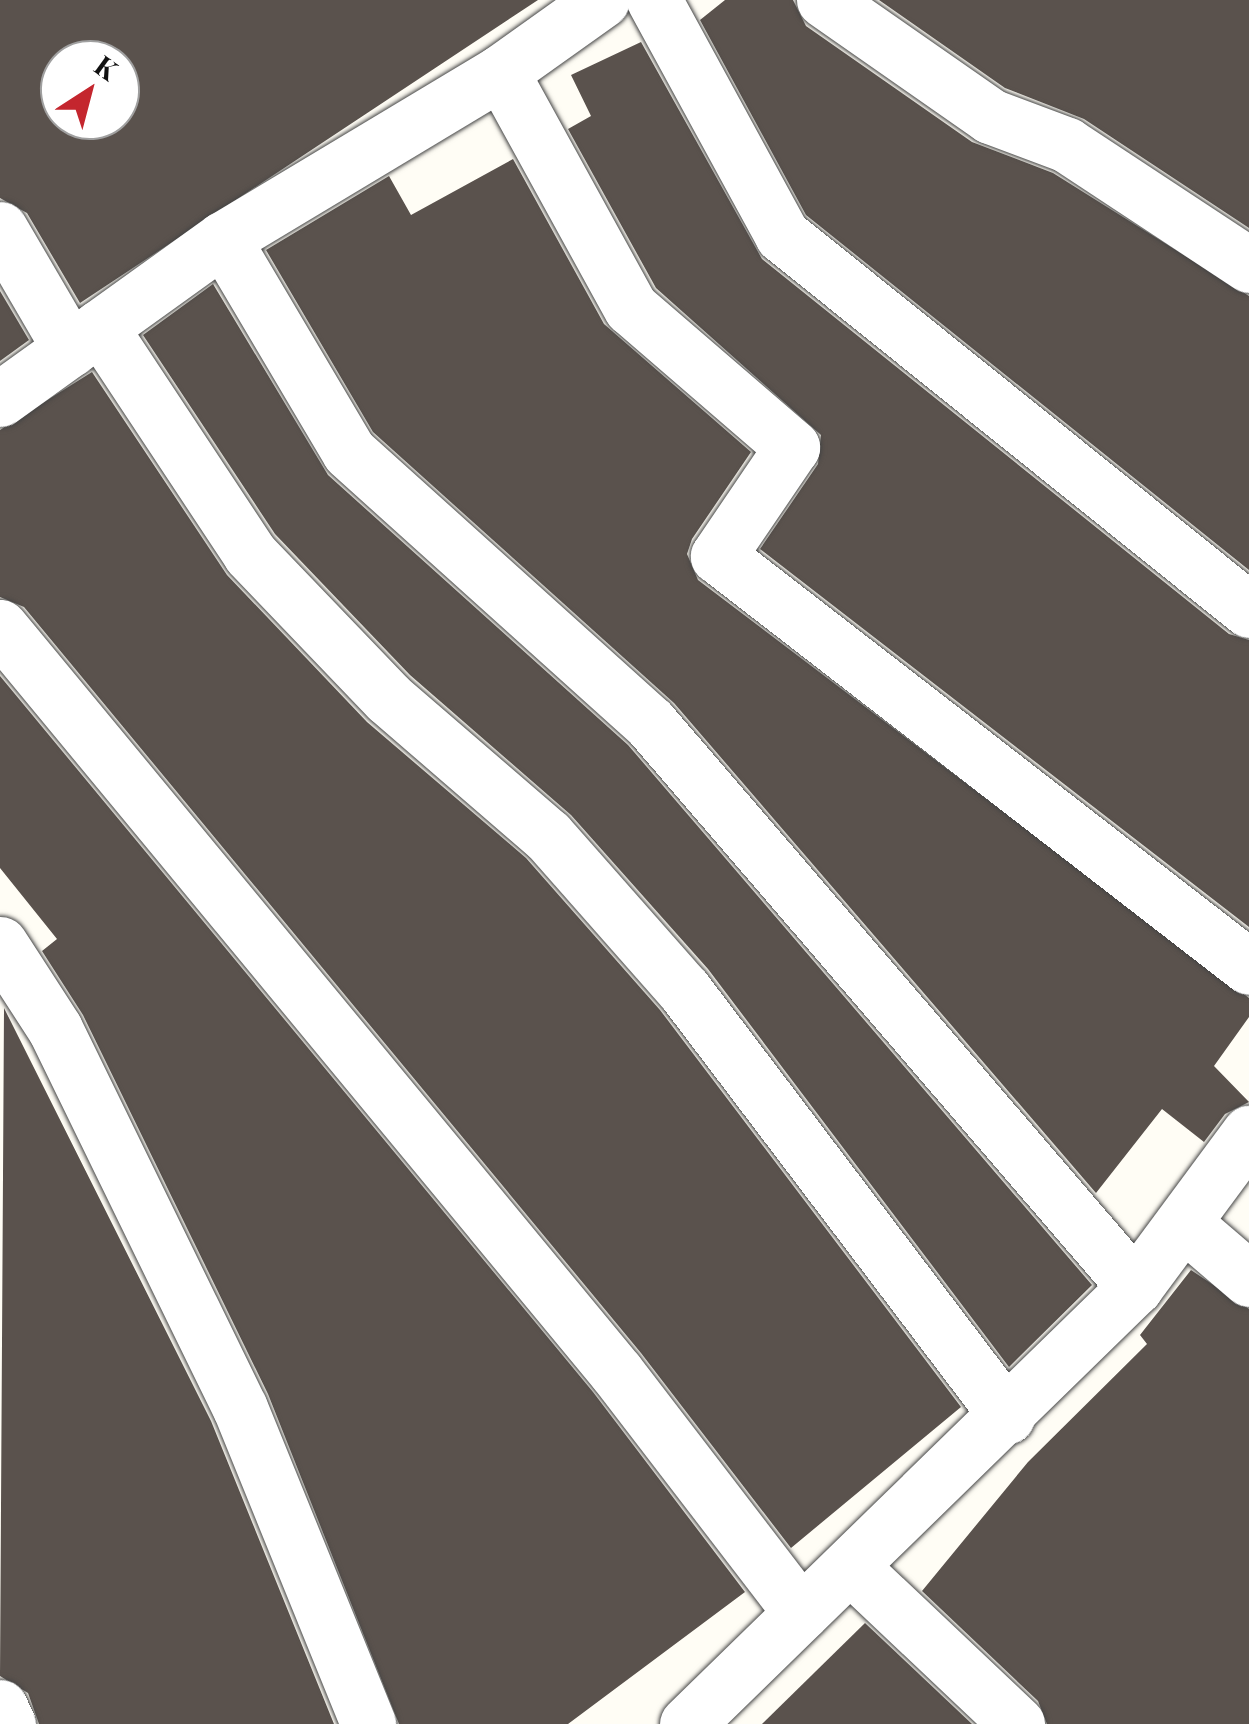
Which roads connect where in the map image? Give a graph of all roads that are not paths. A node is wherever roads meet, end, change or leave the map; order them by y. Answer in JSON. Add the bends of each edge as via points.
{"nodes":[{"id":1,"x":654,"y":0,"type":"edge"},
{"id":2,"x":824,"y":0,"type":"edge"},
{"id":3,"x":589,"y":3,"type":"edge"},
{"id":4,"x":501,"y":72,"type":"junction"},
{"id":5,"x":0,"y":230,"type":"edge"},
{"id":6,"x":223,"y":239,"type":"junction"},
{"id":7,"x":1249,"y":265,"type":"edge"},
{"id":8,"x":85,"y":338,"type":"junction"},
{"id":9,"x":0,"y":399,"type":"edge"},
{"id":10,"x":1249,"y":610,"type":"edge"},
{"id":11,"x":0,"y":627,"type":"edge"},
{"id":12,"x":0,"y":944,"type":"edge"},
{"id":13,"x":1249,"y":968,"type":"edge"},
{"id":14,"x":1249,"y":1133,"type":"edge"},
{"id":15,"x":1186,"y":1225,"type":"junction"},
{"id":16,"x":1249,"y":1279,"type":"edge"},
{"id":17,"x":1135,"y":1288,"type":"junction"},
{"id":18,"x":1008,"y":1416,"type":"junction"},
{"id":19,"x":850,"y":1566,"type":"junction"},
{"id":20,"x":801,"y":1613,"type":"junction"},
{"id":21,"x":0,"y":1707,"type":"edge"},
{"id":22,"x":8,"y":1724,"type":"edge"},
{"id":23,"x":368,"y":1724,"type":"edge"},
{"id":24,"x":687,"y":1724,"type":"edge"},
{"id":25,"x":1018,"y":1724,"type":"edge"}],
"edges":[{"from":1,"to":10,"type":"street","via":[[782,235]]},
{"from":2,"to":7,"type":"street","via":[[990,116],[1067,146]]},
{"from":3,"to":4,"type":"street"},
{"from":4,"to":6,"type":"street"},
{"from":4,"to":13,"type":"street","via":[[632,308],[792,447],[718,556]]},
{"from":5,"to":8,"type":"street"},
{"from":6,"to":8,"type":"street"},
{"from":6,"to":17,"type":"street","via":[[349,452],[650,723]]},
{"from":8,"to":9,"type":"street"},
{"from":8,"to":18,"type":"street","via":[[250,554],[388,698],[548,836],[672,976]]},
{"from":11,"to":20,"type":"street","via":[[617,1373]]},
{"from":12,"to":23,"type":"street","via":[[56,1030],[240,1408]]},
{"from":14,"to":15,"type":"street"},
{"from":15,"to":16,"type":"street"},
{"from":15,"to":17,"type":"street"},
{"from":17,"to":18,"type":"street"},
{"from":18,"to":19,"type":"street"},
{"from":19,"to":20,"type":"street"},
{"from":19,"to":25,"type":"street"},
{"from":20,"to":24,"type":"street"},
{"from":21,"to":22,"type":"street"}]}
